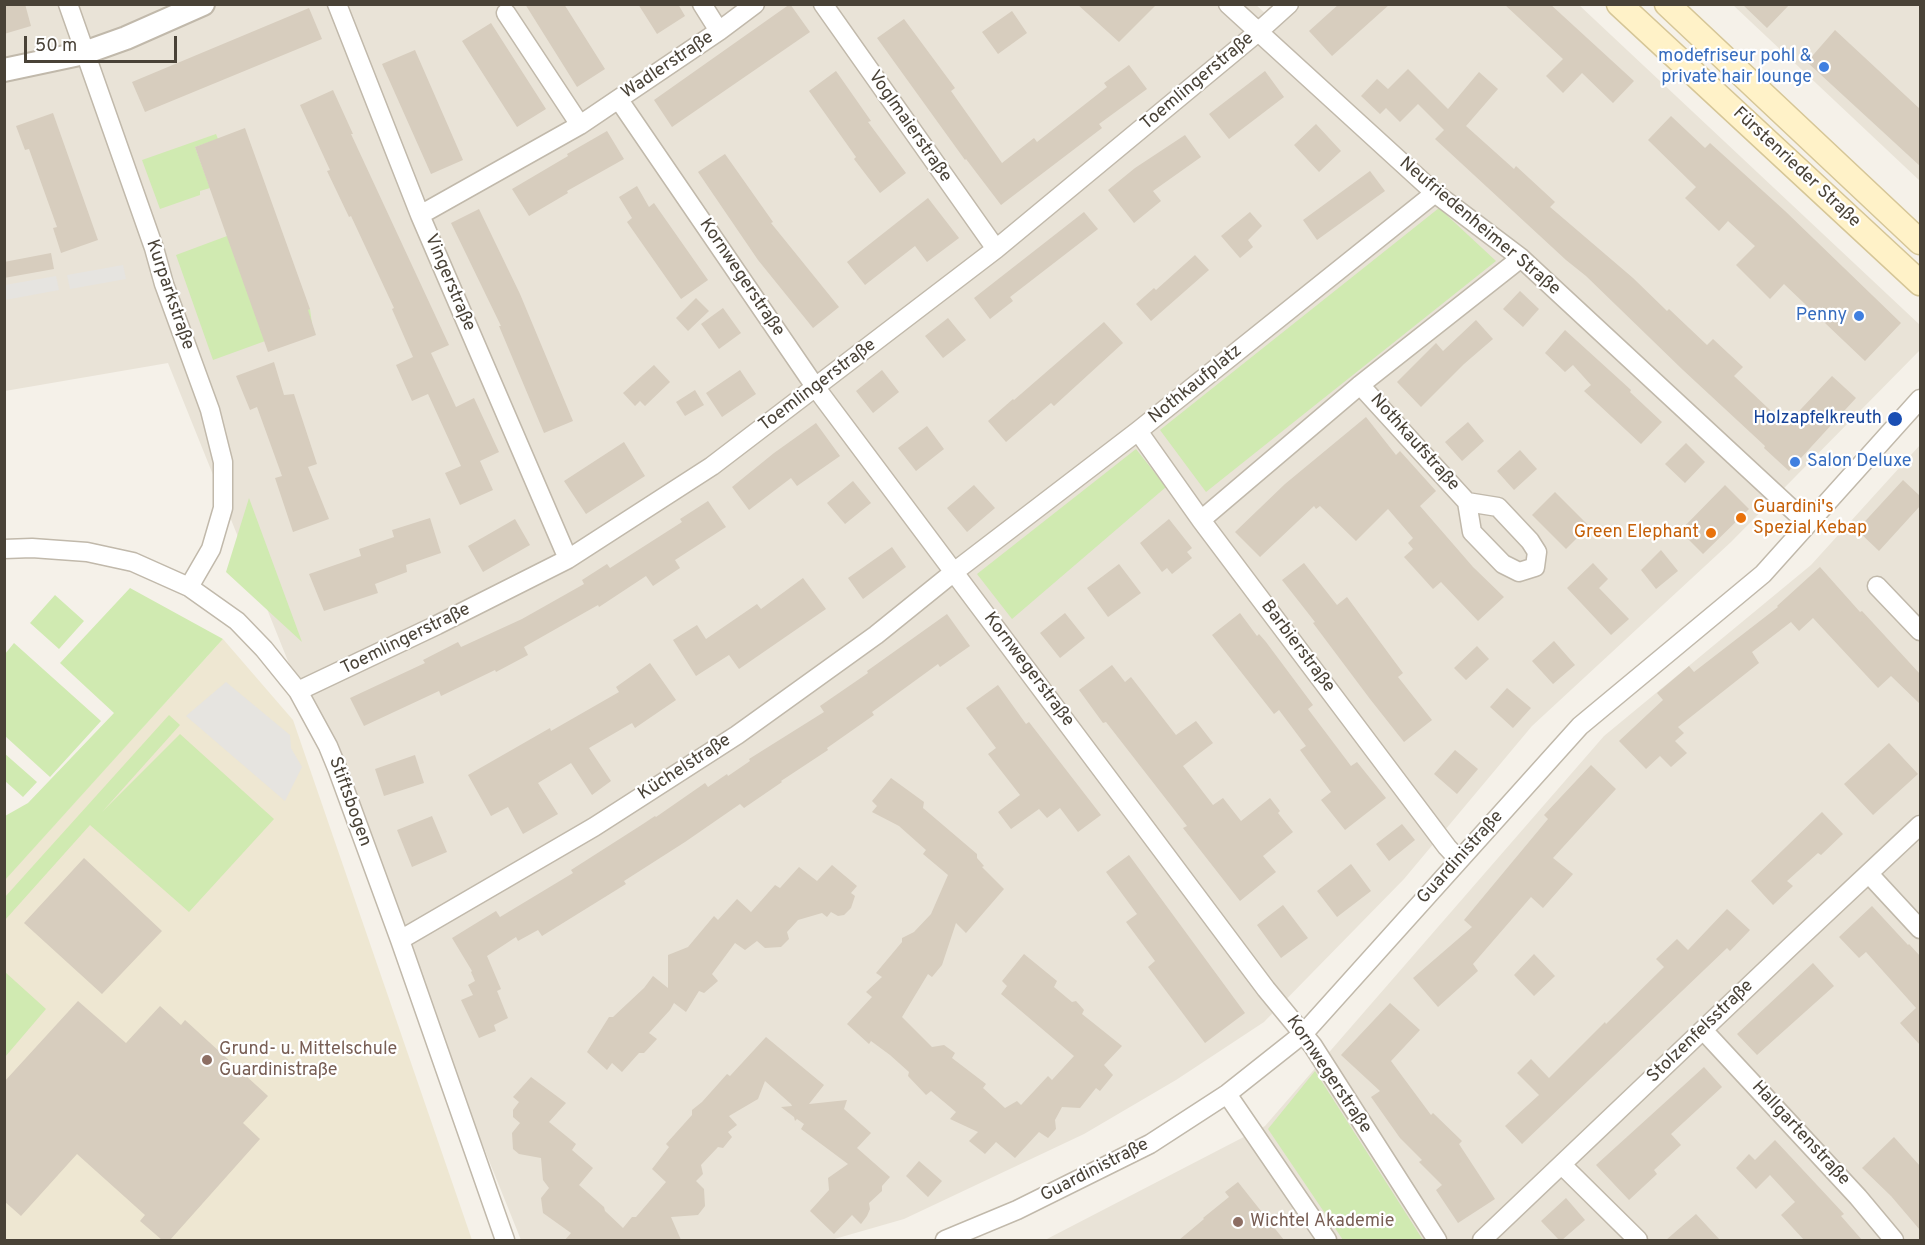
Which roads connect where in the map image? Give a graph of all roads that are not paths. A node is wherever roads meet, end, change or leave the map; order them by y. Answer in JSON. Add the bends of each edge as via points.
{"nodes":[{"id":1,"x":68,"y":4,"type":"edge"},
{"id":2,"x":203,"y":4,"type":"edge"},
{"id":3,"x":337,"y":4,"type":"edge"},
{"id":4,"x":702,"y":4,"type":"edge"},
{"id":5,"x":755,"y":4,"type":"edge"},
{"id":6,"x":823,"y":4,"type":"edge"},
{"id":7,"x":1228,"y":4,"type":"edge"},
{"id":8,"x":1289,"y":4,"type":"edge"},
{"id":9,"x":1619,"y":4,"type":"edge"},
{"id":10,"x":1667,"y":4,"type":"edge"},
{"id":11,"x":506,"y":13,"type":"dead end"},
{"id":12,"x":719,"y":31,"type":"junction"},
{"id":13,"x":1258,"y":33,"type":"junction"},
{"id":14,"x":84,"y":53,"type":"junction"},
{"id":15,"x":4,"y":70,"type":"edge"},
{"id":16,"x":619,"y":100,"type":"junction"},
{"id":17,"x":580,"y":125,"type":"junction"},
{"id":18,"x":1435,"y":193,"type":"junction"},
{"id":19,"x":420,"y":215,"type":"junction"},
{"id":20,"x":1920,"y":242,"type":"edge"},
{"id":21,"x":996,"y":249,"type":"junction"},
{"id":22,"x":1521,"y":258,"type":"junction"},
{"id":23,"x":1920,"y":283,"type":"edge"},
{"id":24,"x":1360,"y":385,"type":"junction"},
{"id":25,"x":816,"y":388,"type":"junction"},
{"id":26,"x":1920,"y":399,"type":"edge"},
{"id":27,"x":1138,"y":431,"type":"junction"},
{"id":28,"x":1467,"y":502,"type":"dead end"},
{"id":29,"x":1201,"y":520,"type":"junction"},
{"id":30,"x":1808,"y":524,"type":"junction"},
{"id":31,"x":4,"y":549,"type":"edge"},
{"id":32,"x":568,"y":559,"type":"junction"},
{"id":33,"x":954,"y":572,"type":"junction"},
{"id":34,"x":1877,"y":586,"type":"dead end"},
{"id":35,"x":189,"y":587,"type":"junction"},
{"id":36,"x":1920,"y":631,"type":"edge"},
{"id":37,"x":298,"y":691,"type":"junction"},
{"id":38,"x":1920,"y":825,"type":"edge"},
{"id":39,"x":1459,"y":860,"type":"junction"},
{"id":40,"x":1869,"y":874,"type":"junction"},
{"id":41,"x":1920,"y":929,"type":"edge"},
{"id":42,"x":400,"y":940,"type":"junction"},
{"id":43,"x":1703,"y":1030,"type":"junction"},
{"id":44,"x":1304,"y":1033,"type":"junction"},
{"id":45,"x":1227,"y":1094,"type":"junction"},
{"id":46,"x":1562,"y":1165,"type":"junction"},
{"id":47,"x":505,"y":1240,"type":"edge"},
{"id":48,"x":945,"y":1240,"type":"edge"},
{"id":49,"x":1327,"y":1240,"type":"edge"},
{"id":50,"x":1437,"y":1240,"type":"edge"},
{"id":51,"x":1482,"y":1240,"type":"edge"},
{"id":52,"x":1638,"y":1240,"type":"edge"},
{"id":53,"x":1894,"y":1240,"type":"edge"}],
"edges":[{"from":1,"to":14,"type":"street","name":"Kurparkstraße"},
{"from":2,"to":14,"type":"street"},
{"from":3,"to":19,"type":"street","name":"Vingerstraße"},
{"from":4,"to":12,"type":"street"},
{"from":5,"to":12,"type":"street","name":"Wadlerstraße"},
{"from":6,"to":21,"type":"street","name":"Voglmaierstraße"},
{"from":7,"to":13,"type":"street","name":"Neufriedenheimer Straße"},
{"from":8,"to":13,"type":"street","name":"Toemlingerstraße"},
{"from":9,"to":23,"type":"main road","name":"Fürstenrieder Straße"},
{"from":10,"to":20,"type":"main road","name":"Fürstenrieder Straße"},
{"from":11,"to":17,"type":"street"},
{"from":12,"to":16,"type":"street","name":"Wadlerstraße"},
{"from":13,"to":18,"type":"street","name":"Neufriedenheimer Straße"},
{"from":13,"to":21,"type":"street","name":"Toemlingerstraße"},
{"from":14,"to":15,"type":"street"},
{"from":14,"to":35,"type":"street","name":"Kurparkstraße","via":[[210,410],[223,462],[223,508],[211,549]]},
{"from":16,"to":17,"type":"street","name":"Wadlerstraße"},
{"from":16,"to":25,"type":"street","name":"Kornwegerstraße"},
{"from":17,"to":19,"type":"street","name":"Wadlerstraße"},
{"from":18,"to":22,"type":"street","name":"Neufriedenheimer Straße"},
{"from":18,"to":27,"type":"street","name":"Nothkaufplatz"},
{"from":19,"to":32,"type":"street","name":"Vingerstraße"},
{"from":21,"to":25,"type":"street","name":"Toemlingerstraße"},
{"from":22,"to":24,"type":"street"},
{"from":22,"to":30,"type":"street","name":"Neufriedenheimer Straße"},
{"from":24,"to":28,"type":"street","name":"Nothkaufstraße"},
{"from":24,"to":29,"type":"street"},
{"from":25,"to":32,"type":"street","name":"Toemlingerstraße","via":[[712,466]]},
{"from":25,"to":33,"type":"street","name":"Kornwegerstraße"},
{"from":26,"to":30,"type":"street","name":"Guardinistraße"},
{"from":27,"to":29,"type":"street","name":"Barbierstraße"},
{"from":27,"to":33,"type":"street","name":"Nothkaufplatz"},
{"from":29,"to":39,"type":"street","name":"Barbierstraße"},
{"from":30,"to":39,"type":"street","name":"Guardinistraße","via":[[1763,574],[1580,726]]},
{"from":31,"to":35,"type":"street","name":"Stiftsbogen","via":[[87,552],[134,562]]},
{"from":32,"to":37,"type":"street","name":"Toemlingerstraße"},
{"from":33,"to":42,"type":"street","name":"Küchelstraße","via":[[876,635],[737,735],[594,826]]},
{"from":33,"to":44,"type":"street","name":"Kornwegerstraße","via":[[1259,980]]},
{"from":34,"to":36,"type":"street"},
{"from":35,"to":37,"type":"street","name":"Stiftsbogen","via":[[237,621]]},
{"from":37,"to":42,"type":"street","name":"Stiftsbogen","via":[[328,746]]},
{"from":38,"to":40,"type":"street","name":"Stolzenfelsstraße"},
{"from":39,"to":44,"type":"street","name":"Guardinistraße"},
{"from":40,"to":41,"type":"street"},
{"from":40,"to":43,"type":"street","name":"Stolzenfelsstraße"},
{"from":42,"to":47,"type":"street","name":"Stiftsbogen"},
{"from":43,"to":46,"type":"street","name":"Stolzenfelsstraße"},
{"from":43,"to":53,"type":"street","name":"Hallgartenstraße"},
{"from":44,"to":45,"type":"street","name":"Guardinistraße"},
{"from":44,"to":50,"type":"street","name":"Kornwegerstraße"},
{"from":45,"to":48,"type":"street","name":"Guardinistraße","via":[[1150,1144],[1017,1210]]},
{"from":45,"to":49,"type":"street"},
{"from":46,"to":51,"type":"street","name":"Stolzenfelsstraße"},
{"from":46,"to":52,"type":"street"}]}
